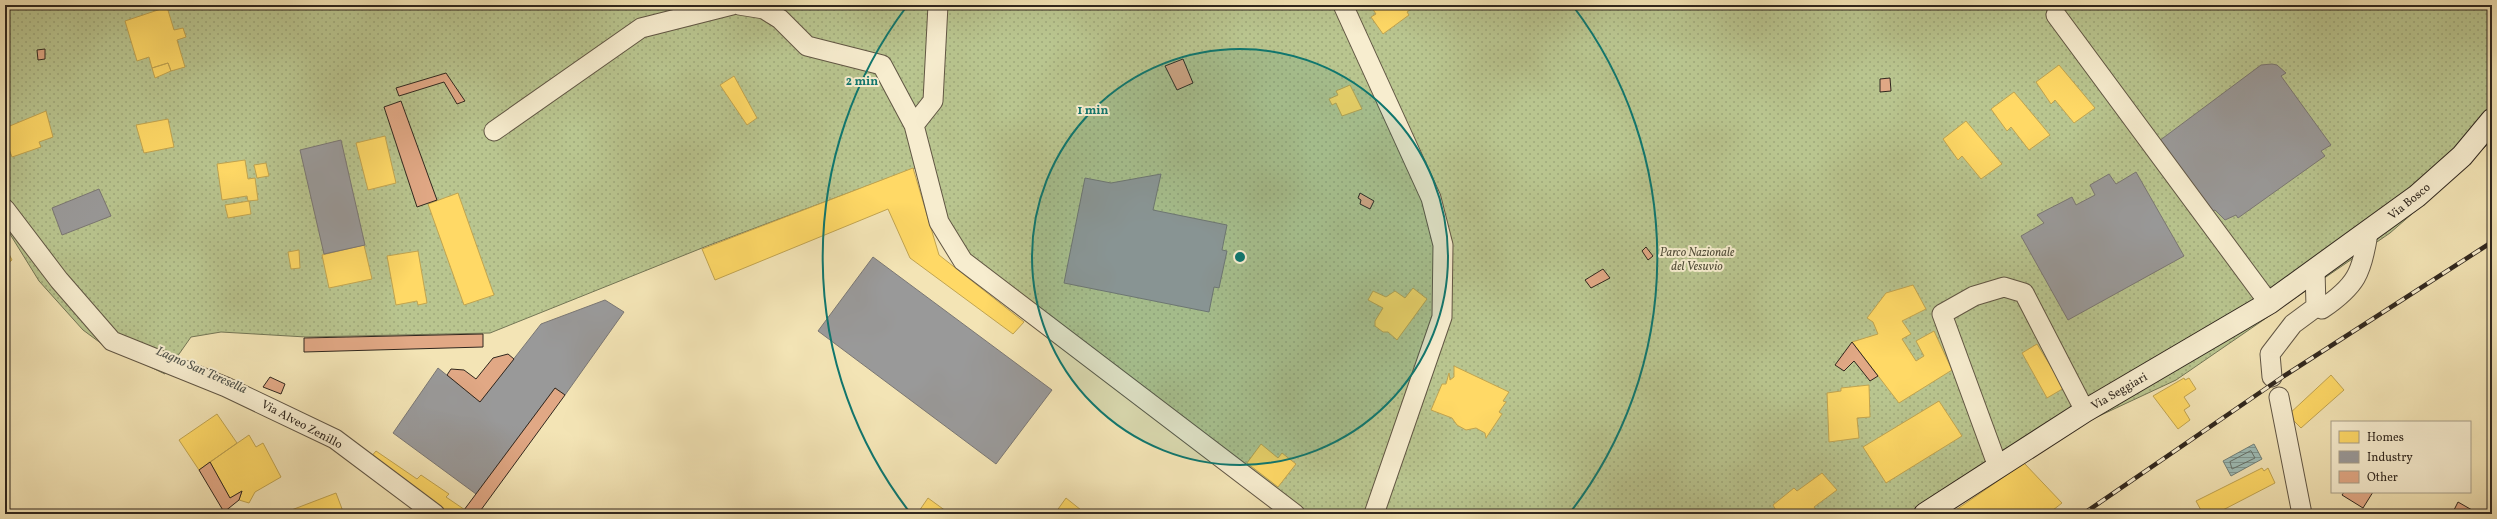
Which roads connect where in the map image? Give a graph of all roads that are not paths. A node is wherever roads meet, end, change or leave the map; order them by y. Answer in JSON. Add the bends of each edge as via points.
{"nodes":[{"id":1,"x":732,"y":5,"type":"edge"},
{"id":2,"x":739,"y":5,"type":"edge"},
{"id":3,"x":938,"y":5,"type":"edge"},
{"id":4,"x":1343,"y":5,"type":"edge"},
{"id":5,"x":2056,"y":15,"type":"dead end"},
{"id":6,"x":2492,"y":120,"type":"edge"},
{"id":7,"x":914,"y":125,"type":"junction"},
{"id":8,"x":494,"y":131,"type":"dead end"},
{"id":9,"x":5,"y":209,"type":"edge"},
{"id":10,"x":2368,"y":233,"type":"junction"},
{"id":11,"x":2315,"y":270,"type":"junction"},
{"id":12,"x":2269,"y":303,"type":"junction"},
{"id":13,"x":2316,"y":307,"type":"junction"},
{"id":14,"x":2272,"y":377,"type":"dead end"},
{"id":15,"x":2278,"y":397,"type":"dead end"},
{"id":16,"x":2085,"y":411,"type":"junction"},
{"id":17,"x":1998,"y":467,"type":"junction"},
{"id":18,"x":435,"y":514,"type":"edge"},
{"id":19,"x":1295,"y":514,"type":"edge"},
{"id":20,"x":1374,"y":514,"type":"edge"},
{"id":21,"x":1924,"y":514,"type":"edge"},
{"id":22,"x":2302,"y":514,"type":"edge"}],
"edges":[{"from":1,"to":8,"type":"street","via":[[641,28]]},
{"from":2,"to":7,"type":"street","via":[[769,12],[780,19],[807,46],[882,65]]},
{"from":3,"to":7,"type":"street","via":[[933,101]]},
{"from":4,"to":20,"type":"street","via":[[1431,198],[1443,245],[1442,317]]},
{"from":5,"to":12,"type":"street"},
{"from":6,"to":10,"type":"main road","name":"Via Bosco","via":[[2462,156],[2417,196]]},
{"from":7,"to":19,"type":"street","via":[[939,222],[963,261]]},
{"from":9,"to":18,"type":"street","name":"Via Alveo Zenillo","via":[[59,280],[112,341],[226,387],[334,439]]},
{"from":10,"to":11,"type":"main road","name":"Via Bosco"},
{"from":10,"to":13,"type":"street","via":[[2363,264],[2358,275],[2340,297],[2322,309]]},
{"from":11,"to":12,"type":"main road","name":"Via Seggiari"},
{"from":11,"to":13,"type":"street"},
{"from":12,"to":16,"type":"main road","name":"Via Seggiari"},
{"from":13,"to":14,"type":"street","via":[[2293,324],[2270,354]]},
{"from":15,"to":22,"type":"street"},
{"from":16,"to":17,"type":"main road","name":"Via Seggiari"},
{"from":16,"to":17,"type":"street","via":[[2024,293],[2004,287],[1974,296],[1942,314]]},
{"from":17,"to":21,"type":"main road","name":"Via Seggiari"}]}
